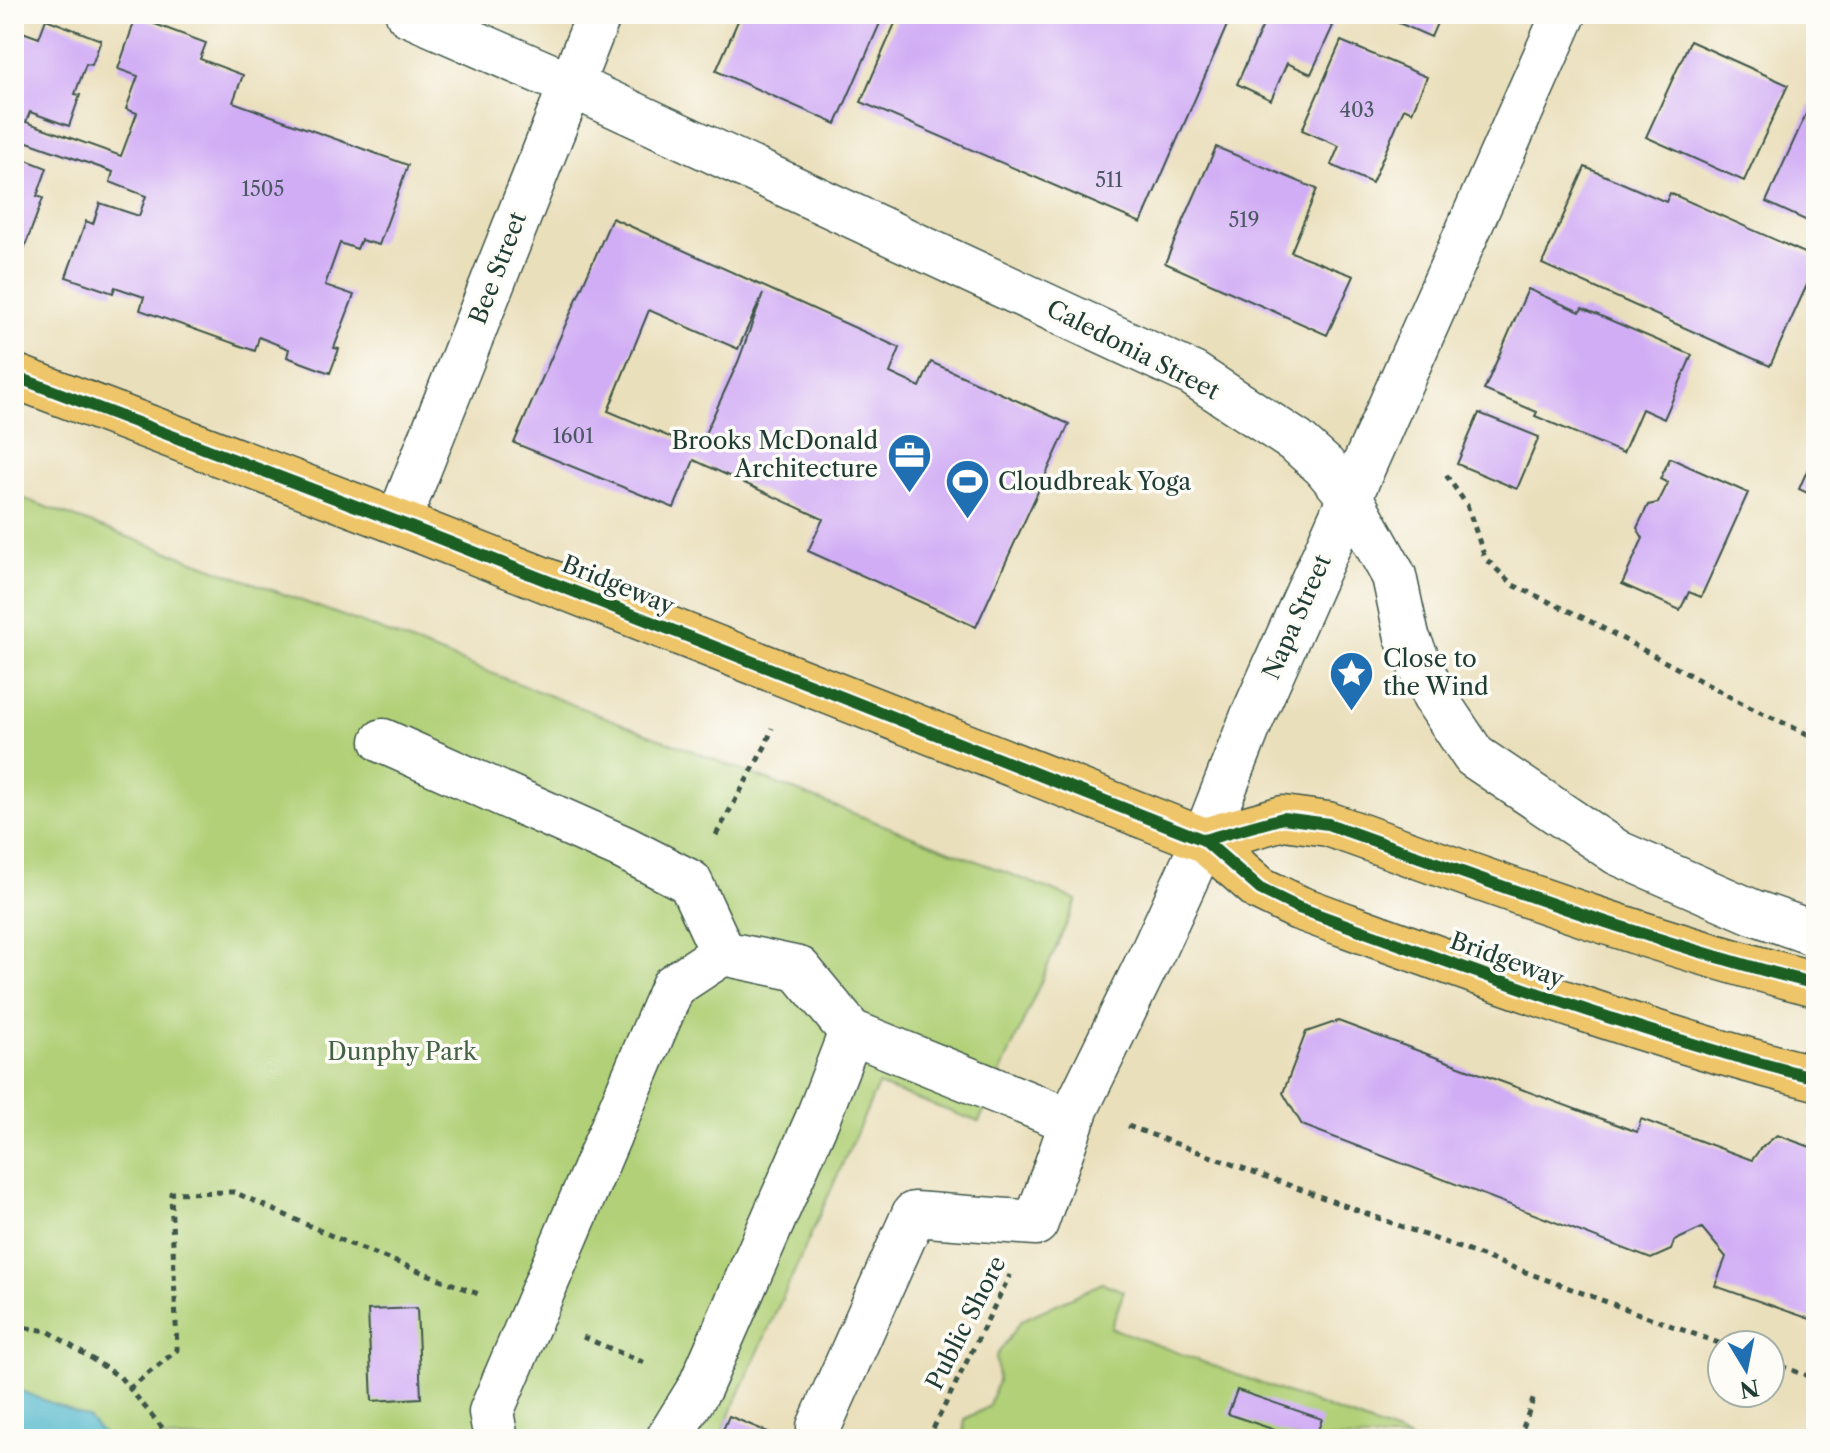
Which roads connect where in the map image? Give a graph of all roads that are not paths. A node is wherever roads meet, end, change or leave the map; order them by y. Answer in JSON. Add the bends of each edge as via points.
{"nodes":[{"id":1,"x":408,"y":14,"type":"edge"},
{"id":2,"x":599,"y":14,"type":"edge"},
{"id":3,"x":1564,"y":14,"type":"edge"},
{"id":4,"x":569,"y":84,"type":"junction"},
{"id":5,"x":14,"y":376,"type":"edge"},
{"id":6,"x":1350,"y":497,"type":"junction"},
{"id":7,"x":398,"y":522,"type":"junction"},
{"id":8,"x":383,"y":741,"type":"dead end"},
{"id":9,"x":1204,"y":840,"type":"junction"},
{"id":10,"x":1816,"y":934,"type":"edge"},
{"id":11,"x":723,"y":953,"type":"junction"},
{"id":12,"x":1816,"y":984,"type":"edge"},
{"id":13,"x":851,"y":1032,"type":"junction"},
{"id":14,"x":1816,"y":1078,"type":"edge"},
{"id":15,"x":1074,"y":1114,"type":"junction"},
{"id":16,"x":819,"y":1427,"type":"dead end"},
{"id":17,"x":496,"y":1439,"type":"edge"},
{"id":18,"x":668,"y":1439,"type":"edge"}],
"edges":[{"from":1,"to":4,"type":"street","name":"Caledonia Street"},
{"from":2,"to":4,"type":"street","name":"Bee Street"},
{"from":3,"to":6,"type":"street","name":"Napa Street"},
{"from":4,"to":6,"type":"street","name":"Caledonia Street","via":[[1193,374],[1297,442]]},
{"from":4,"to":7,"type":"street","name":"Bee Street"},
{"from":5,"to":7,"type":"main road","name":"Bridgeway"},
{"from":6,"to":9,"type":"street","name":"Napa Street"},
{"from":6,"to":10,"type":"street","name":"Caledonia Street","via":[[1394,576],[1407,637],[1434,696],[1474,756],[1618,853]]},
{"from":7,"to":9,"type":"main road","name":"Bridgeway"},
{"from":8,"to":11,"type":"street","via":[[690,882]]},
{"from":9,"to":12,"type":"main road","via":[[1283,818],[1328,824],[1620,927]]},
{"from":9,"to":14,"type":"main road","name":"Bridgeway","via":[[1260,889],[1299,908],[1594,1014]]},
{"from":9,"to":15,"type":"street","name":"Napa Street"},
{"from":11,"to":13,"type":"street","via":[[799,969]]},
{"from":11,"to":17,"type":"street","via":[[673,986],[491,1412]]},
{"from":13,"to":15,"type":"street"},
{"from":13,"to":18,"type":"street","via":[[700,1387]]},
{"from":15,"to":16,"type":"street","name":"Napa Street","via":[[1036,1223],[914,1214]]}]}
